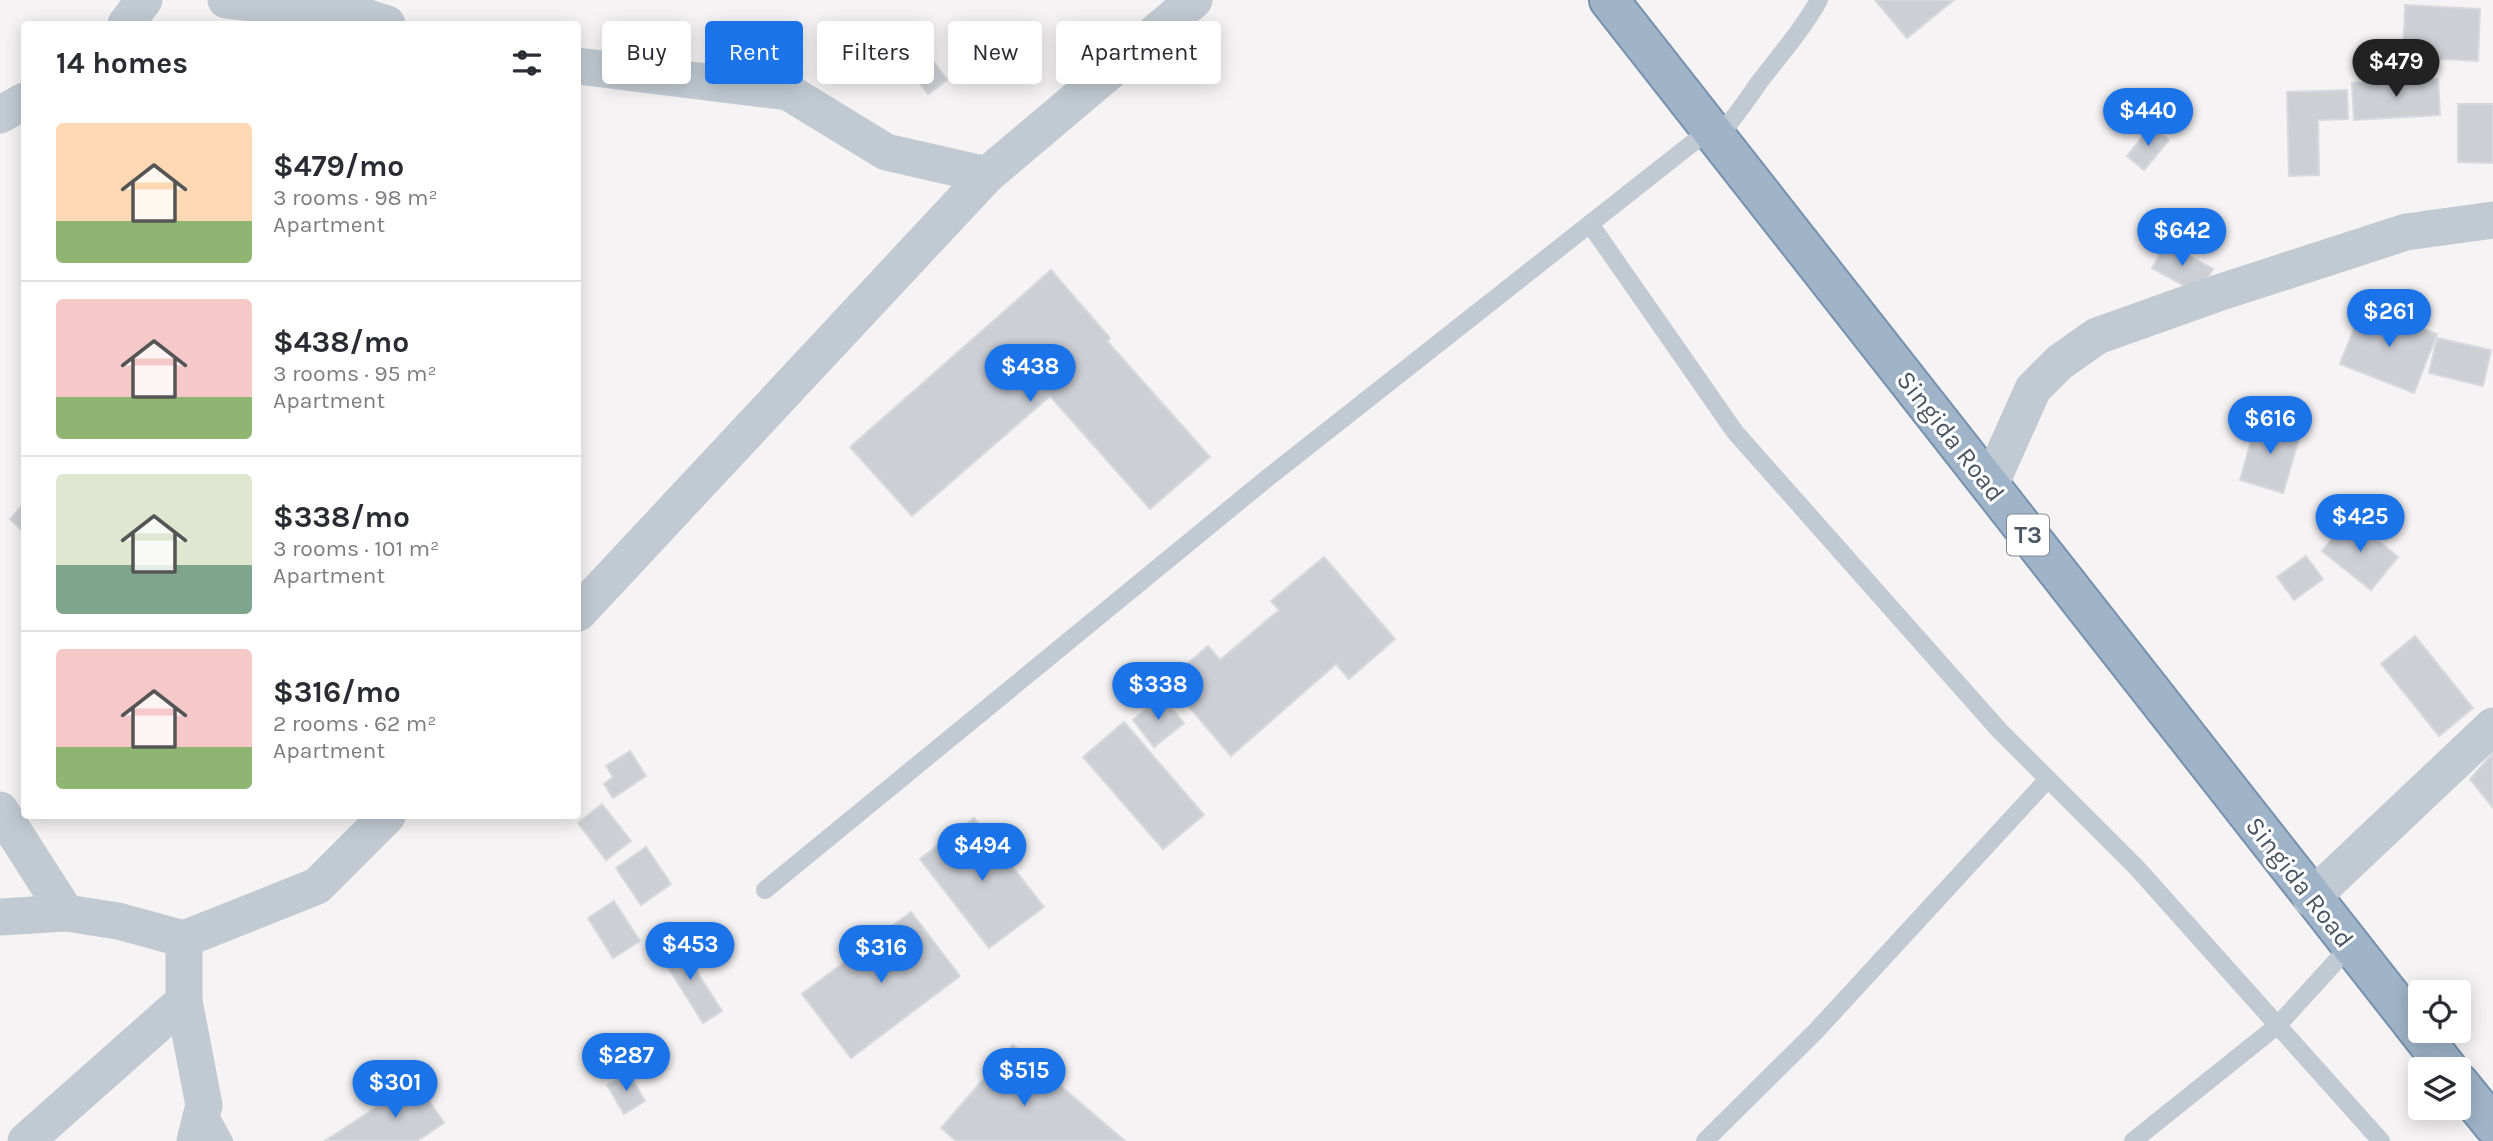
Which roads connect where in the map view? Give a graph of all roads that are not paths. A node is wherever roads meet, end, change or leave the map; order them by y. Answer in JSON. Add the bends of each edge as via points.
{"nodes":[{"id":1,"x":144,"y":0,"type":"edge"},
{"id":2,"x":226,"y":0,"type":"edge"},
{"id":3,"x":1194,"y":0,"type":"edge"},
{"id":4,"x":1609,"y":0,"type":"edge"},
{"id":5,"x":1819,"y":0,"type":"edge"},
{"id":6,"x":128,"y":21,"type":"edge"},
{"id":7,"x":378,"y":21,"type":"edge"},
{"id":8,"x":581,"y":66,"type":"edge"},
{"id":9,"x":21,"y":103,"type":"edge"},
{"id":10,"x":0,"y":115,"type":"edge"},
{"id":11,"x":1713,"y":134,"type":"junction"},
{"id":12,"x":987,"y":175,"type":"junction"},
{"id":13,"x":2493,"y":220,"type":"edge"},
{"id":14,"x":1590,"y":224,"type":"junction"},
{"id":15,"x":1990,"y":485,"type":"junction"},
{"id":16,"x":581,"y":609,"type":"edge"},
{"id":17,"x":2493,"y":726,"type":"edge"},
{"id":18,"x":2048,"y":779,"type":"junction"},
{"id":19,"x":0,"y":810,"type":"edge"},
{"id":20,"x":384,"y":819,"type":"edge"},
{"id":21,"x":765,"y":890,"type":"dead end"},
{"id":22,"x":2311,"y":898,"type":"junction"},
{"id":23,"x":66,"y":913,"type":"junction"},
{"id":24,"x":0,"y":917,"type":"edge"},
{"id":25,"x":184,"y":939,"type":"junction"},
{"id":26,"x":2350,"y":946,"type":"junction"},
{"id":27,"x":184,"y":1001,"type":"junction"},
{"id":28,"x":2278,"y":1026,"type":"junction"},
{"id":29,"x":2438,"y":1057,"type":"edge"},
{"id":30,"x":2471,"y":1098,"type":"edge"},
{"id":31,"x":204,"y":1105,"type":"junction"},
{"id":32,"x":2493,"y":1125,"type":"edge"},
{"id":33,"x":26,"y":1141,"type":"edge"},
{"id":34,"x":195,"y":1141,"type":"edge"},
{"id":35,"x":224,"y":1141,"type":"edge"},
{"id":36,"x":1705,"y":1141,"type":"edge"},
{"id":37,"x":2133,"y":1141,"type":"edge"},
{"id":38,"x":2381,"y":1141,"type":"edge"}],
"edges":[{"from":1,"to":6,"type":"street"},
{"from":2,"to":7,"type":"street"},
{"from":3,"to":12,"type":"street"},
{"from":4,"to":11,"type":"highway","name":"Singida Road","number":"T3"},
{"from":5,"to":11,"type":"lane","via":[[1734,120]]},
{"from":8,"to":12,"type":"street","via":[[788,92],[886,152]]},
{"from":9,"to":10,"type":"street"},
{"from":11,"to":14,"type":"lane"},
{"from":11,"to":15,"type":"highway","name":"Singida Road","number":"T3"},
{"from":12,"to":16,"type":"street"},
{"from":13,"to":15,"type":"street","via":[[2406,232],[2097,336],[2060,362],[2033,389]]},
{"from":14,"to":18,"type":"lane","via":[[1735,432],[1999,730]]},
{"from":14,"to":21,"type":"lane","via":[[1265,480]]},
{"from":15,"to":22,"type":"highway","name":"Singida Road","number":"T3"},
{"from":17,"to":22,"type":"street"},
{"from":18,"to":28,"type":"lane","via":[[2137,867]]},
{"from":18,"to":36,"type":"lane","via":[[1816,1031]]},
{"from":19,"to":23,"type":"street"},
{"from":20,"to":25,"type":"street","via":[[317,886]]},
{"from":22,"to":26,"type":"highway","name":"Singida Road","number":"T3"},
{"from":23,"to":24,"type":"street"},
{"from":23,"to":25,"type":"street"},
{"from":25,"to":27,"type":"street"},
{"from":26,"to":28,"type":"lane"},
{"from":26,"to":29,"type":"highway","name":"Singida Road","number":"T3"},
{"from":27,"to":31,"type":"street"},
{"from":27,"to":33,"type":"street"},
{"from":28,"to":37,"type":"lane"},
{"from":28,"to":38,"type":"lane"},
{"from":30,"to":32,"type":"highway"},
{"from":31,"to":34,"type":"street"},
{"from":31,"to":35,"type":"lane"}]}
